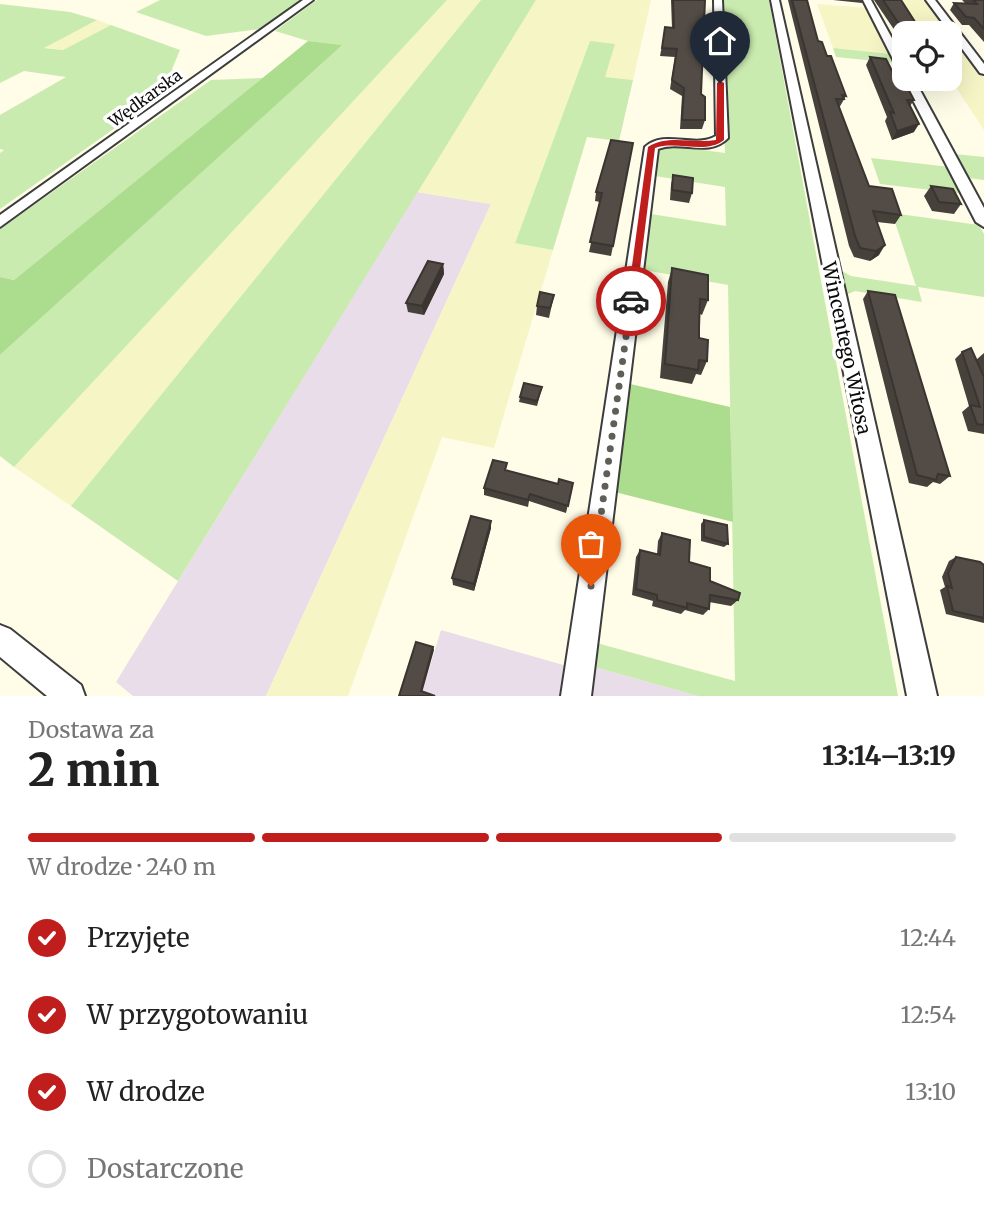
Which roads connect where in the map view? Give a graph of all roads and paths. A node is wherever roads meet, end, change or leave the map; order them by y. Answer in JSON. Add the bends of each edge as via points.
{"nodes":[{"id":1,"x":309,"y":0,"type":"edge"},
{"id":2,"x":718,"y":0,"type":"edge"},
{"id":3,"x":775,"y":0,"type":"edge"},
{"id":4,"x":867,"y":0,"type":"edge"},
{"id":5,"x":930,"y":0,"type":"edge"},
{"id":6,"x":892,"y":48,"type":"edge"},
{"id":7,"x":984,"y":71,"type":"edge"},
{"id":8,"x":914,"y":91,"type":"edge"},
{"id":9,"x":0,"y":222,"type":"edge"},
{"id":10,"x":984,"y":222,"type":"edge"},
{"id":11,"x":0,"y":639,"type":"edge"},
{"id":12,"x":70,"y":696,"type":"edge"},
{"id":13,"x":576,"y":696,"type":"edge"},
{"id":14,"x":922,"y":696,"type":"edge"}],
"edges":[{"from":1,"to":9,"type":"street","name":"Wędkarska"},
{"from":2,"to":13,"type":"street","via":[[722,138],[706,145],[666,142],[652,147]]},
{"from":3,"to":14,"type":"street","name":"Wincentego Witosa"},
{"from":4,"to":6,"type":"street"},
{"from":5,"to":7,"type":"street"},
{"from":8,"to":10,"type":"street"},
{"from":11,"to":12,"type":"street"}]}
